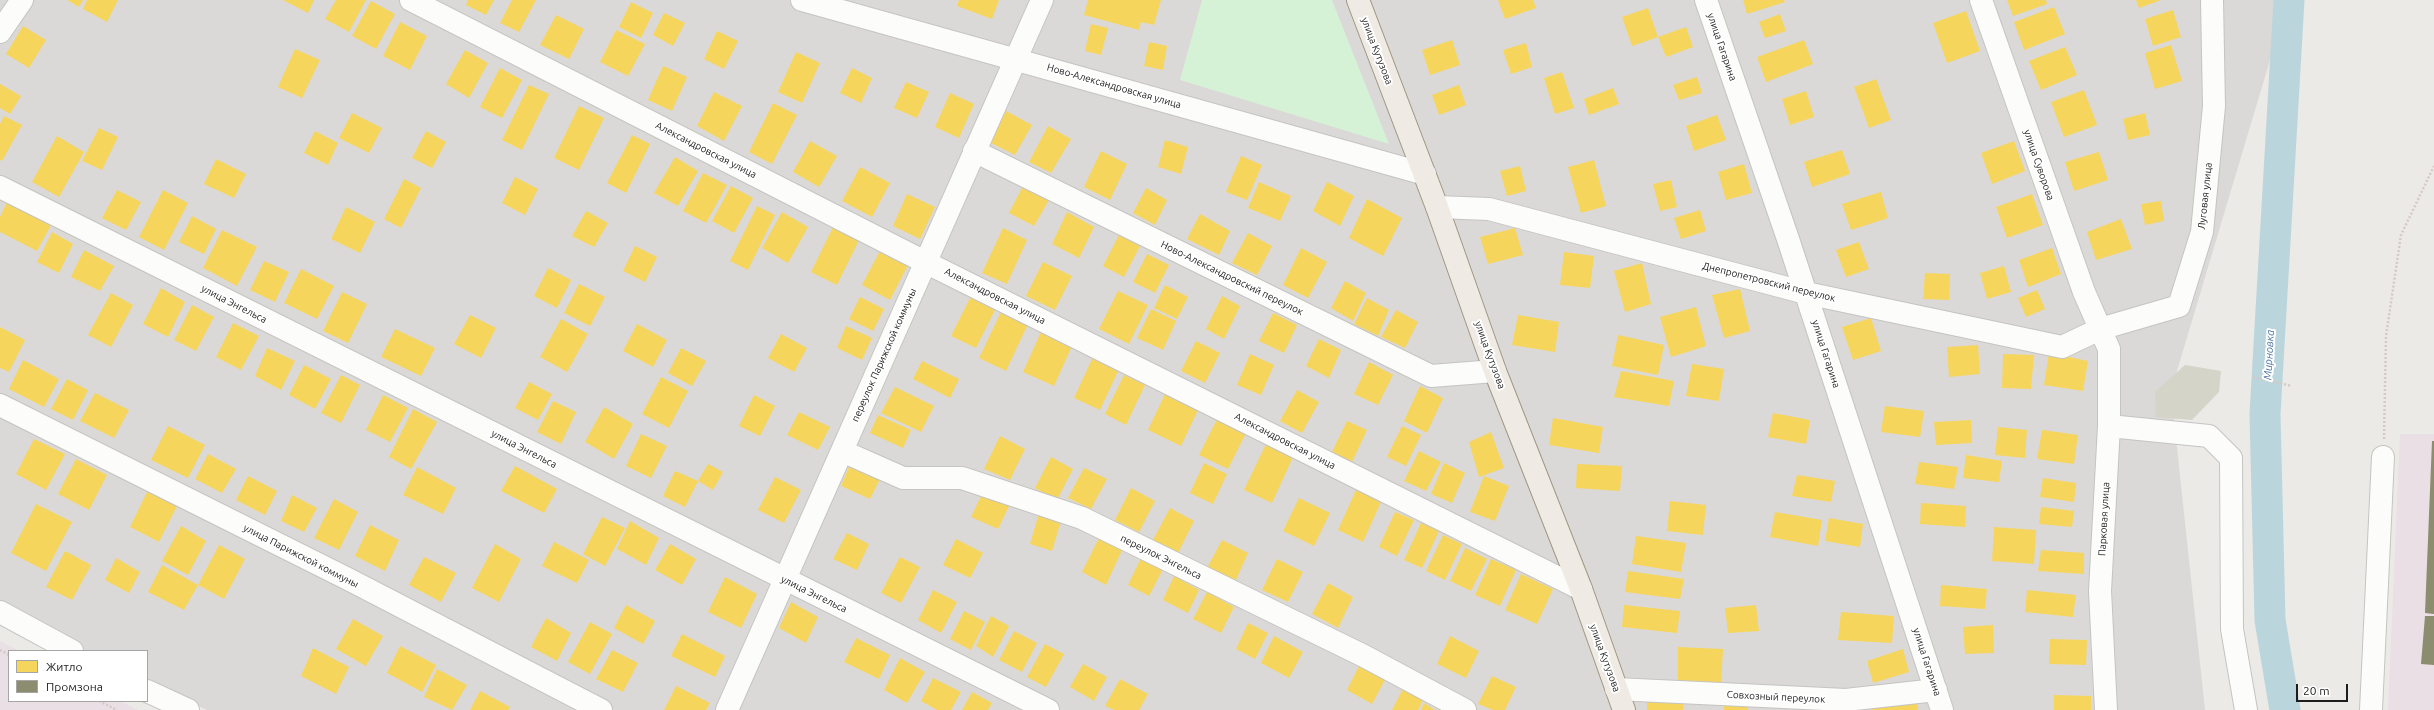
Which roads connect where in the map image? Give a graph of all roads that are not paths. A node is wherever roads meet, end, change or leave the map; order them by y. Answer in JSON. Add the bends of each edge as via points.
{"nodes":[{"id":1,"x":22,"y":0,"type":"edge"},
{"id":2,"x":802,"y":0,"type":"edge"},
{"id":3,"x":1042,"y":0,"type":"edge"},
{"id":4,"x":1358,"y":0,"type":"edge"},
{"id":5,"x":1706,"y":0,"type":"edge"},
{"id":6,"x":1981,"y":0,"type":"edge"},
{"id":7,"x":2212,"y":0,"type":"edge"},
{"id":8,"x":417,"y":1,"type":"edge"},
{"id":9,"x":0,"y":32,"type":"edge"},
{"id":10,"x":1016,"y":58,"type":"junction"},
{"id":11,"x":974,"y":151,"type":"junction"},
{"id":12,"x":1425,"y":174,"type":"junction"},
{"id":13,"x":0,"y":187,"type":"edge"},
{"id":14,"x":1437,"y":206,"type":"junction"},
{"id":15,"x":925,"y":262,"type":"junction"},
{"id":16,"x":1806,"y":293,"type":"junction"},
{"id":17,"x":2100,"y":329,"type":"junction"},
{"id":18,"x":1495,"y":371,"type":"junction"},
{"id":19,"x":0,"y":405,"type":"edge"},
{"id":20,"x":2109,"y":426,"type":"junction"},
{"id":21,"x":842,"y":451,"type":"junction"},
{"id":22,"x":2383,"y":457,"type":"road end"},
{"id":23,"x":785,"y":579,"type":"junction"},
{"id":24,"x":1581,"y":589,"type":"junction"},
{"id":25,"x":0,"y":612,"type":"edge"},
{"id":26,"x":70,"y":650,"type":"edge"},
{"id":27,"x":1616,"y":689,"type":"junction"},
{"id":28,"x":1936,"y":690,"type":"junction"},
{"id":29,"x":148,"y":691,"type":"edge"},
{"id":30,"x":188,"y":710,"type":"edge"},
{"id":31,"x":601,"y":710,"type":"edge"},
{"id":32,"x":727,"y":710,"type":"edge"},
{"id":33,"x":1048,"y":710,"type":"edge"},
{"id":34,"x":1465,"y":710,"type":"edge"},
{"id":35,"x":1624,"y":710,"type":"edge"},
{"id":36,"x":1942,"y":710,"type":"edge"},
{"id":37,"x":2106,"y":710,"type":"edge"},
{"id":38,"x":2246,"y":710,"type":"edge"},
{"id":39,"x":2371,"y":710,"type":"edge"}],
"edges":[{"from":1,"to":9,"type":"street"},
{"from":2,"to":10,"type":"street","name":"Ново-Александровская улица"},
{"from":3,"to":10,"type":"street","name":"переулок Парижской коммуны"},
{"from":4,"to":12,"type":"main road","name":"улица Кутузова"},
{"from":5,"to":16,"type":"street","name":"улица Гагарина"},
{"from":6,"to":17,"type":"street","name":"улица Суворова","via":[[2084,292]]},
{"from":7,"to":17,"type":"street","name":"Луговая улица","via":[[2214,106],[2202,232],[2179,306]]},
{"from":8,"to":15,"type":"street","name":"Александровская улица"},
{"from":10,"to":11,"type":"street","name":"переулок Парижской коммуны"},
{"from":10,"to":12,"type":"street","name":"Ново-Александровская улица"},
{"from":11,"to":15,"type":"street","name":"переулок Парижской коммуны"},
{"from":11,"to":18,"type":"street","name":"Ново-Александровский переулок","via":[[1431,376]]},
{"from":12,"to":14,"type":"main road","name":"улица Кутузова"},
{"from":13,"to":23,"type":"street","name":"улица Энгельса"},
{"from":14,"to":16,"type":"street","name":"Днепропетровский переулок","via":[[1489,209]]},
{"from":14,"to":18,"type":"main road","name":"улица Кутузова"},
{"from":15,"to":21,"type":"street","name":"переулок Парижской коммуны"},
{"from":15,"to":24,"type":"street","name":"Александровская улица"},
{"from":16,"to":17,"type":"street","name":"Днепропетровский переулок","via":[[2062,347]]},
{"from":16,"to":28,"type":"street","name":"улица Гагарина"},
{"from":17,"to":20,"type":"street","name":"Парковая улица","via":[[2108,349]]},
{"from":18,"to":24,"type":"main road","name":"улица Кутузова"},
{"from":19,"to":31,"type":"street","name":"улица Парижской коммуны"},
{"from":20,"to":37,"type":"street","name":"Парковая улица","via":[[2100,591]]},
{"from":20,"to":38,"type":"street","via":[[2209,436],[2231,458],[2232,629]]},
{"from":21,"to":23,"type":"street","name":"переулок Парижской коммуны"},
{"from":21,"to":34,"type":"street","name":"переулок Энгельса","via":[[903,478],[962,478],[1082,518],[1364,656]]},
{"from":22,"to":39,"type":"street"},
{"from":23,"to":32,"type":"street","name":"переулок Парижской коммуны"},
{"from":23,"to":33,"type":"street","name":"улица Энгельса"},
{"from":24,"to":27,"type":"main road","name":"улица Кутузова"},
{"from":25,"to":26,"type":"street"},
{"from":27,"to":28,"type":"street","name":"Совхозный переулок","via":[[1846,700]]},
{"from":27,"to":35,"type":"main road","name":"улица Кутузова"},
{"from":28,"to":36,"type":"street","name":"улица Гагарина"},
{"from":29,"to":30,"type":"street"}]}
